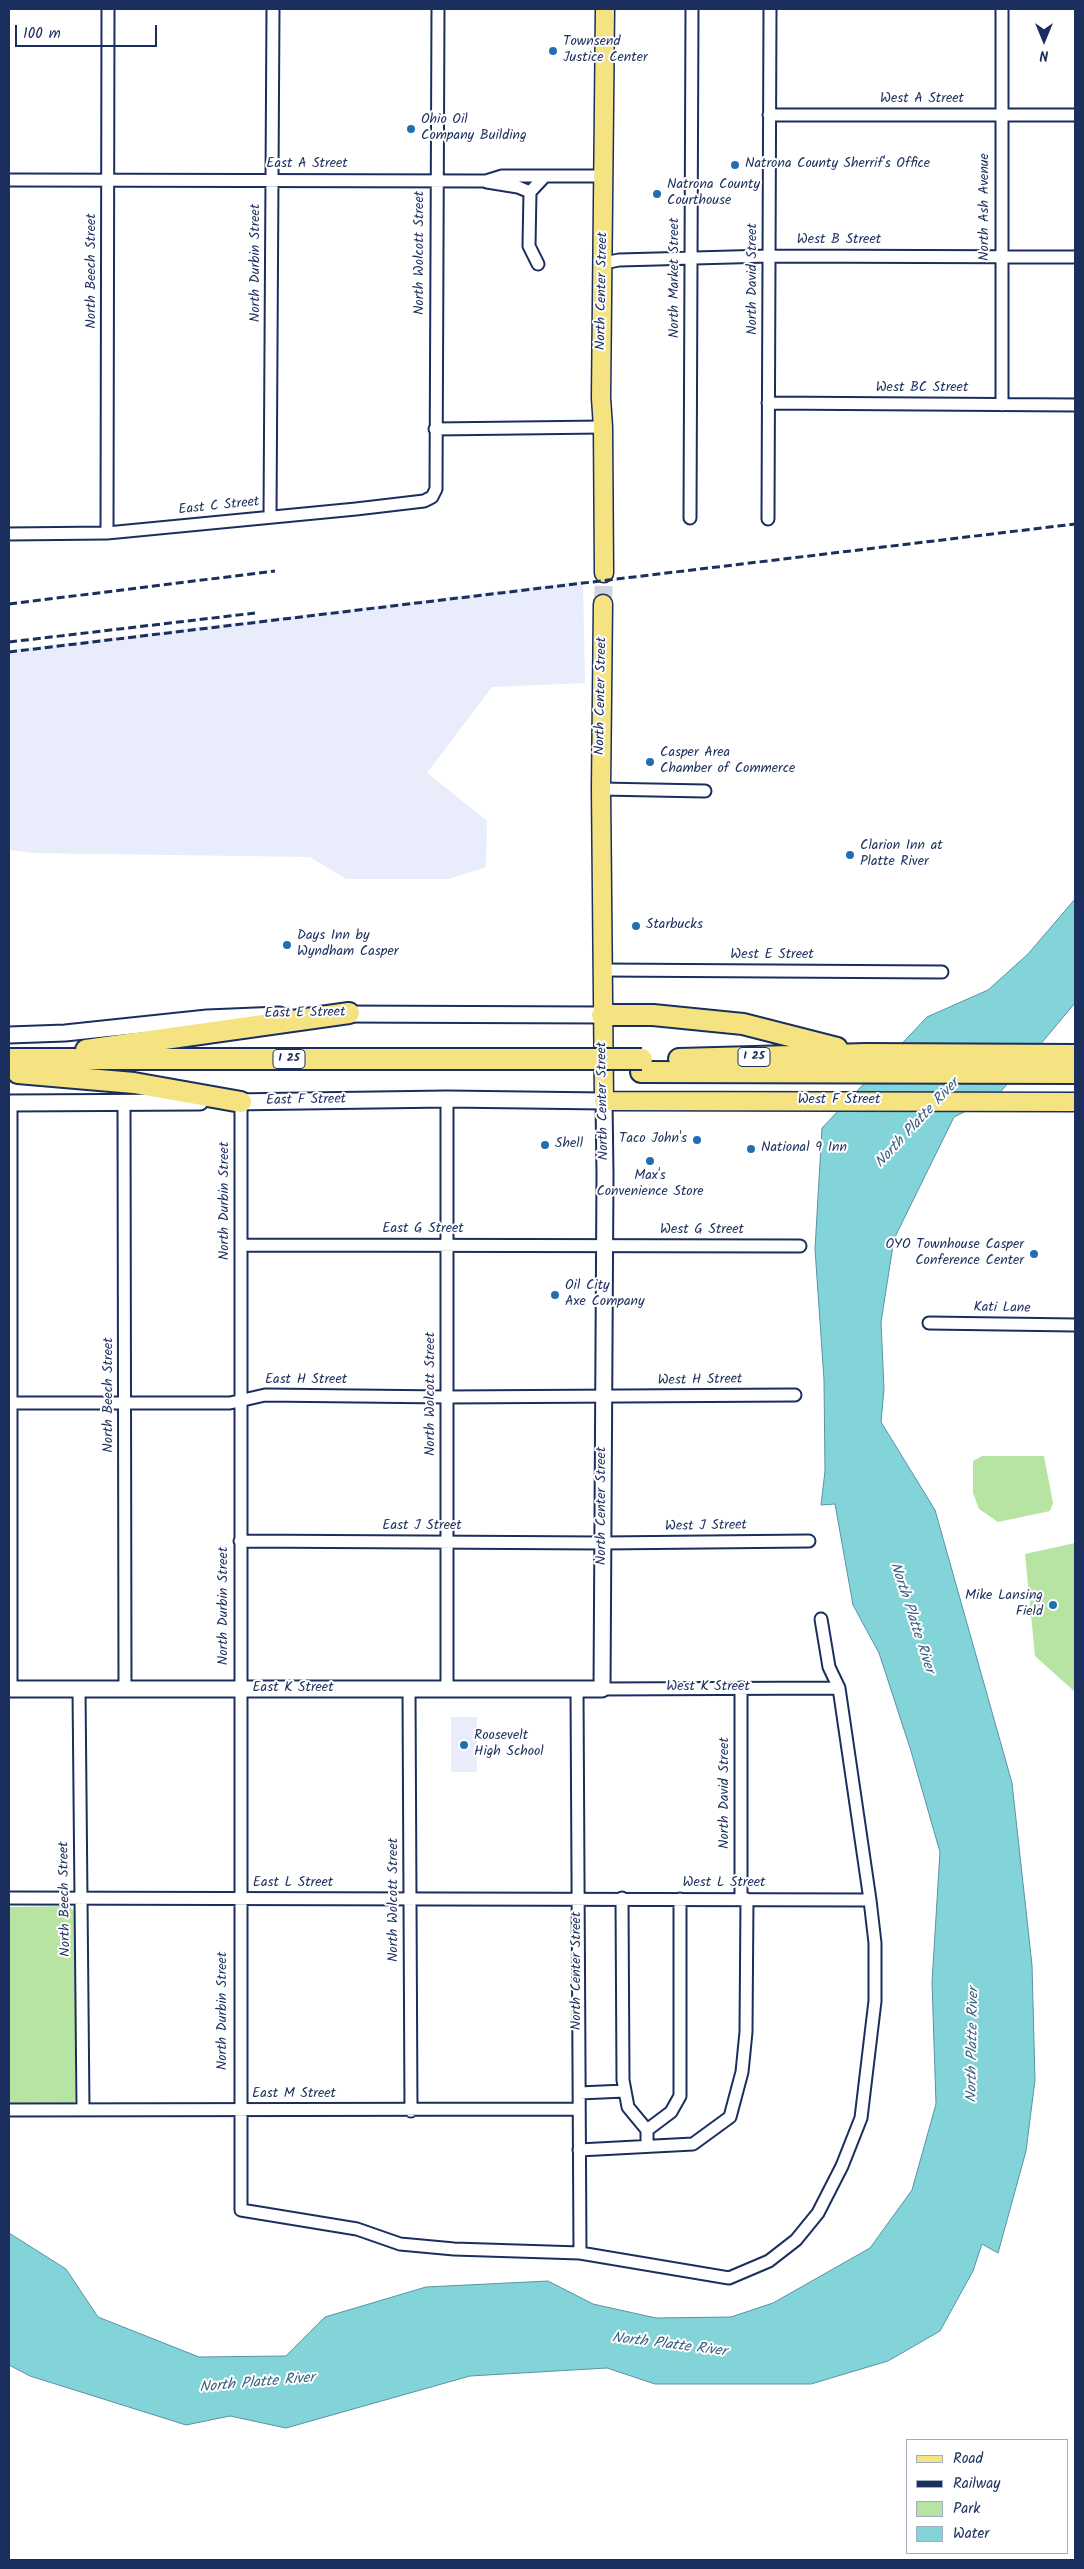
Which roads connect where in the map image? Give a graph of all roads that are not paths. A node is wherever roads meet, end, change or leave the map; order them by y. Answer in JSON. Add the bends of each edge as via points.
{"nodes":[{"id":1,"x":108,"y":9,"type":"edge"},
{"id":2,"x":273,"y":9,"type":"edge"},
{"id":3,"x":438,"y":9,"type":"edge"},
{"id":4,"x":604,"y":9,"type":"edge"},
{"id":5,"x":692,"y":9,"type":"edge"},
{"id":6,"x":770,"y":9,"type":"edge"},
{"id":7,"x":1002,"y":9,"type":"edge"},
{"id":8,"x":769,"y":115,"type":"junction"},
{"id":9,"x":1002,"y":115,"type":"junction"},
{"id":10,"x":1075,"y":115,"type":"edge"},
{"id":11,"x":544,"y":176,"type":"junction"},
{"id":12,"x":604,"y":176,"type":"junction"},
{"id":13,"x":9,"y":180,"type":"edge"},
{"id":14,"x":109,"y":180,"type":"junction"},
{"id":15,"x":272,"y":180,"type":"junction"},
{"id":16,"x":436,"y":180,"type":"junction"},
{"id":17,"x":486,"y":181,"type":"junction"},
{"id":18,"x":530,"y":192,"type":"junction"},
{"id":19,"x":769,"y":256,"type":"junction"},
{"id":20,"x":692,"y":257,"type":"junction"},
{"id":21,"x":1001,"y":257,"type":"junction"},
{"id":22,"x":1075,"y":257,"type":"edge"},
{"id":23,"x":604,"y":263,"type":"junction"},
{"id":24,"x":538,"y":264,"type":"dead end"},
{"id":25,"x":768,"y":403,"type":"junction"},
{"id":26,"x":1002,"y":404,"type":"junction"},
{"id":27,"x":1075,"y":405,"type":"edge"},
{"id":28,"x":603,"y":427,"type":"junction"},
{"id":29,"x":435,"y":429,"type":"junction"},
{"id":30,"x":432,"y":497,"type":"joint"},
{"id":31,"x":270,"y":517,"type":"junction"},
{"id":32,"x":690,"y":518,"type":"dead end"},
{"id":33,"x":768,"y":520,"type":"dead end"},
{"id":34,"x":107,"y":533,"type":"junction"},
{"id":35,"x":9,"y":534,"type":"edge"},
{"id":36,"x":604,"y":572,"type":"tunnel mouth"},
{"id":37,"x":603,"y":604,"type":"tunnel mouth"},
{"id":38,"x":601,"y":789,"type":"junction"},
{"id":39,"x":705,"y":791,"type":"dead end"},
{"id":40,"x":602,"y":970,"type":"junction"},
{"id":41,"x":942,"y":972,"type":"dead end"},
{"id":42,"x":349,"y":1014,"type":"junction"},
{"id":43,"x":602,"y":1015,"type":"junction"},
{"id":44,"x":9,"y":1035,"type":"edge"},
{"id":45,"x":866,"y":1054,"type":"junction"},
{"id":46,"x":1075,"y":1054,"type":"edge"},
{"id":47,"x":13,"y":1066,"type":"edge"},
{"id":48,"x":642,"y":1066,"type":"junction"},
{"id":49,"x":1070,"y":1074,"type":"edge"},
{"id":50,"x":447,"y":1099,"type":"junction"},
{"id":51,"x":124,"y":1101,"type":"junction"},
{"id":52,"x":604,"y":1101,"type":"junction"},
{"id":53,"x":241,"y":1102,"type":"junction"},
{"id":54,"x":1075,"y":1102,"type":"edge"},
{"id":55,"x":10,"y":1103,"type":"edge"},
{"id":56,"x":241,"y":1245,"type":"junction"},
{"id":57,"x":447,"y":1245,"type":"junction"},
{"id":58,"x":605,"y":1245,"type":"junction"},
{"id":59,"x":800,"y":1246,"type":"dead end"},
{"id":60,"x":928,"y":1324,"type":"dead end"},
{"id":61,"x":1075,"y":1325,"type":"edge"},
{"id":62,"x":795,"y":1395,"type":"dead end"},
{"id":63,"x":447,"y":1397,"type":"junction"},
{"id":64,"x":604,"y":1397,"type":"junction"},
{"id":65,"x":241,"y":1400,"type":"junction"},
{"id":66,"x":9,"y":1403,"type":"edge"},
{"id":67,"x":126,"y":1403,"type":"junction"},
{"id":68,"x":240,"y":1541,"type":"junction"},
{"id":69,"x":809,"y":1541,"type":"dead end"},
{"id":70,"x":447,"y":1542,"type":"junction"},
{"id":71,"x":603,"y":1543,"type":"junction"},
{"id":72,"x":821,"y":1619,"type":"dead end"},
{"id":73,"x":741,"y":1688,"type":"junction"},
{"id":74,"x":839,"y":1688,"type":"junction"},
{"id":75,"x":10,"y":1689,"type":"edge"},
{"id":76,"x":79,"y":1689,"type":"junction"},
{"id":77,"x":125,"y":1689,"type":"junction"},
{"id":78,"x":240,"y":1689,"type":"junction"},
{"id":79,"x":409,"y":1689,"type":"junction"},
{"id":80,"x":448,"y":1689,"type":"junction"},
{"id":81,"x":577,"y":1689,"type":"junction"},
{"id":82,"x":602,"y":1689,"type":"junction"},
{"id":83,"x":578,"y":1897,"type":"junction"},
{"id":84,"x":9,"y":1898,"type":"edge"},
{"id":85,"x":81,"y":1898,"type":"junction"},
{"id":86,"x":622,"y":1898,"type":"junction"},
{"id":87,"x":410,"y":1899,"type":"junction"},
{"id":88,"x":680,"y":1899,"type":"junction"},
{"id":89,"x":744,"y":1899,"type":"junction"},
{"id":90,"x":240,"y":1900,"type":"junction"},
{"id":91,"x":870,"y":1900,"type":"junction"},
{"id":92,"x":625,"y":2091,"type":"junction"},
{"id":93,"x":579,"y":2093,"type":"junction"},
{"id":94,"x":84,"y":2109,"type":"junction"},
{"id":95,"x":579,"y":2109,"type":"junction"},
{"id":96,"x":9,"y":2110,"type":"edge"},
{"id":97,"x":239,"y":2110,"type":"junction"},
{"id":98,"x":411,"y":2110,"type":"junction"},
{"id":99,"x":647,"y":2130,"type":"junction"},
{"id":100,"x":647,"y":2145,"type":"junction"},
{"id":101,"x":579,"y":2150,"type":"junction"},
{"id":102,"x":580,"y":2253,"type":"junction"}],
"edges":[{"from":1,"to":14,"type":"street","name":"North Beech Street"},
{"from":2,"to":15,"type":"street","name":"North Durbin Street"},
{"from":3,"to":16,"type":"street","name":"North Wolcott Street"},
{"from":4,"to":12,"type":"main road","name":"North Center Street"},
{"from":5,"to":20,"type":"street","name":"North Market Street"},
{"from":6,"to":8,"type":"street","name":"North David Street"},
{"from":7,"to":9,"type":"street","name":"North Ash Avenue"},
{"from":8,"to":9,"type":"street","name":"West A Street"},
{"from":8,"to":19,"type":"street","name":"North David Street"},
{"from":9,"to":10,"type":"street","name":"West A Street"},
{"from":9,"to":21,"type":"street","name":"North Ash Avenue"},
{"from":11,"to":12,"type":"street","name":"East A Street"},
{"from":11,"to":17,"type":"street","name":"East A Street","via":[[502,176]]},
{"from":11,"to":18,"type":"street"},
{"from":12,"to":23,"type":"main road","name":"North Center Street"},
{"from":13,"to":14,"type":"street","name":"East A Street"},
{"from":14,"to":15,"type":"street","name":"East A Street"},
{"from":14,"to":34,"type":"street","name":"North Beech Street"},
{"from":15,"to":16,"type":"street","name":"East A Street"},
{"from":15,"to":31,"type":"street","name":"North Durbin Street"},
{"from":16,"to":17,"type":"street","name":"East A Street"},
{"from":16,"to":29,"type":"street","name":"North Wolcott Street"},
{"from":17,"to":18,"type":"street"},
{"from":18,"to":24,"type":"street","via":[[529,246]]},
{"from":19,"to":20,"type":"street","name":"West B Street"},
{"from":19,"to":21,"type":"street","name":"West B Street"},
{"from":19,"to":25,"type":"street","name":"North David Street"},
{"from":20,"to":23,"type":"street","name":"West B Street"},
{"from":20,"to":32,"type":"street","name":"North Market Street"},
{"from":21,"to":22,"type":"street","name":"West B Street"},
{"from":21,"to":26,"type":"street","name":"North Ash Avenue"},
{"from":23,"to":28,"type":"main road","name":"North Center Street"},
{"from":25,"to":26,"type":"street","name":"West BC Street"},
{"from":25,"to":33,"type":"street","name":"North David Street"},
{"from":26,"to":27,"type":"street","name":"West BC Street"},
{"from":28,"to":29,"type":"street"},
{"from":28,"to":36,"type":"main road","name":"North Center Street"},
{"from":29,"to":30,"type":"street","name":"North Wolcott Street","via":[[436,489]]},
{"from":30,"to":31,"type":"street","name":"East C Street","via":[[424,501]]},
{"from":31,"to":34,"type":"street","name":"East C Street"},
{"from":34,"to":35,"type":"street","name":"East C Street"},
{"from":37,"to":38,"type":"main road","name":"North Center Street"},
{"from":38,"to":39,"type":"street"},
{"from":38,"to":40,"type":"main road","name":"North Center Street"},
{"from":40,"to":41,"type":"street","name":"West E Street"},
{"from":40,"to":43,"type":"main road","name":"North Center Street"},
{"from":42,"to":43,"type":"main road","name":"East E Street"},
{"from":42,"to":44,"type":"main road","name":"East E Street","via":[[210,1018]]},
{"from":42,"to":47,"type":"highway"},
{"from":43,"to":45,"type":"highway","via":[[653,1015],[743,1024]]},
{"from":43,"to":52,"type":"main road","name":"North Center Street"},
{"from":45,"to":46,"type":"highway","number":"I 25"},
{"from":45,"to":48,"type":"highway","number":"I 25"},
{"from":47,"to":48,"type":"highway","number":"I 25","bridge":true},
{"from":47,"to":53,"type":"highway"},
{"from":48,"to":49,"type":"highway","number":"I 25"},
{"from":50,"to":52,"type":"main road","name":"East F Street"},
{"from":50,"to":53,"type":"main road","name":"East F Street"},
{"from":50,"to":57,"type":"street","name":"North Wolcott Street"},
{"from":51,"to":53,"type":"main road","name":"East F Street"},
{"from":51,"to":55,"type":"main road","name":"East F Street"},
{"from":51,"to":67,"type":"street","name":"North Beech Street"},
{"from":52,"to":54,"type":"main road","name":"West F Street"},
{"from":52,"to":58,"type":"main road","name":"North Center Street"},
{"from":53,"to":56,"type":"street","name":"North Durbin Street"},
{"from":55,"to":66,"type":"street"},
{"from":56,"to":57,"type":"street","name":"East G Street"},
{"from":56,"to":65,"type":"street","name":"North Durbin Street"},
{"from":57,"to":58,"type":"street","name":"East G Street"},
{"from":57,"to":63,"type":"street","name":"North Wolcott Street"},
{"from":58,"to":59,"type":"street","name":"West G Street"},
{"from":58,"to":64,"type":"main road","name":"North Center Street"},
{"from":60,"to":61,"type":"street","name":"Kati Lane"},
{"from":62,"to":64,"type":"street","name":"West H Street"},
{"from":63,"to":64,"type":"street","name":"East H Street"},
{"from":63,"to":65,"type":"street","name":"East H Street","via":[[265,1395]]},
{"from":63,"to":70,"type":"street","name":"North Wolcott Street"},
{"from":64,"to":71,"type":"main road","name":"North Center Street"},
{"from":65,"to":67,"type":"street","name":"East H Street","via":[[230,1403]]},
{"from":65,"to":68,"type":"street","name":"North Durbin Street"},
{"from":66,"to":67,"type":"street","name":"East H Street"},
{"from":66,"to":75,"type":"street"},
{"from":67,"to":77,"type":"street","name":"North Beech Street"},
{"from":68,"to":70,"type":"street","name":"East J Street"},
{"from":68,"to":78,"type":"street","name":"North Durbin Street"},
{"from":69,"to":71,"type":"street","name":"West J Street"},
{"from":70,"to":71,"type":"street","name":"East J Street"},
{"from":70,"to":80,"type":"street","name":"North Wolcott Street"},
{"from":71,"to":82,"type":"main road","name":"North Center Street"},
{"from":72,"to":74,"type":"street","via":[[829,1667]]},
{"from":73,"to":74,"type":"street","name":"West K Street"},
{"from":73,"to":82,"type":"street","name":"West K Street"},
{"from":73,"to":89,"type":"street","name":"North David Street"},
{"from":74,"to":91,"type":"street"},
{"from":75,"to":76,"type":"main road","name":"East K Street"},
{"from":76,"to":77,"type":"main road","name":"East K Street"},
{"from":76,"to":85,"type":"street","name":"North Beech Street"},
{"from":77,"to":78,"type":"main road","name":"East K Street"},
{"from":78,"to":79,"type":"main road","name":"East K Street"},
{"from":78,"to":90,"type":"street","name":"North Durbin Street"},
{"from":79,"to":80,"type":"main road","name":"East K Street"},
{"from":79,"to":87,"type":"street","name":"North Wolcott Street"},
{"from":80,"to":81,"type":"main road","name":"East K Street"},
{"from":81,"to":82,"type":"main road","name":"West K Street"},
{"from":81,"to":83,"type":"street","name":"North Center Street"},
{"from":83,"to":86,"type":"street","name":"West L Street"},
{"from":83,"to":87,"type":"street","name":"East L Street"},
{"from":83,"to":93,"type":"street","name":"North Center Street"},
{"from":84,"to":85,"type":"street","name":"East L Street"},
{"from":85,"to":90,"type":"street","name":"East L Street"},
{"from":85,"to":94,"type":"street","name":"North Beech Street"},
{"from":86,"to":88,"type":"street","name":"West L Street"},
{"from":86,"to":92,"type":"street"},
{"from":87,"to":90,"type":"street","name":"East L Street"},
{"from":87,"to":98,"type":"street","name":"North Wolcott Street"},
{"from":88,"to":89,"type":"street","name":"West L Street"},
{"from":88,"to":99,"type":"street","via":[[680,2096],[671,2112]]},
{"from":89,"to":91,"type":"street","name":"West L Street"},
{"from":89,"to":100,"type":"street","name":"North David Street","via":[[746,2032],[742,2072],[730,2117],[693,2144]]},
{"from":90,"to":97,"type":"street","name":"North Durbin Street"},
{"from":91,"to":102,"type":"street","via":[[875,1943],[875,2001],[861,2118],[818,2213],[796,2240],[769,2260],[729,2278]]},
{"from":92,"to":93,"type":"street"},
{"from":92,"to":99,"type":"street","via":[[628,2107]]},
{"from":93,"to":95,"type":"street","name":"North Center Street"},
{"from":94,"to":96,"type":"street","name":"East M Street"},
{"from":94,"to":97,"type":"street","name":"East M Street"},
{"from":95,"to":98,"type":"street","name":"East M Street"},
{"from":95,"to":101,"type":"street","name":"North Center Street"},
{"from":97,"to":98,"type":"street","name":"East M Street"},
{"from":97,"to":102,"type":"street","name":"North Durbin Street","via":[[241,2210],[357,2229],[400,2244]]},
{"from":99,"to":100,"type":"street"},
{"from":100,"to":101,"type":"street","name":"North David Street"},
{"from":101,"to":102,"type":"street","name":"North Center Street"}]}
